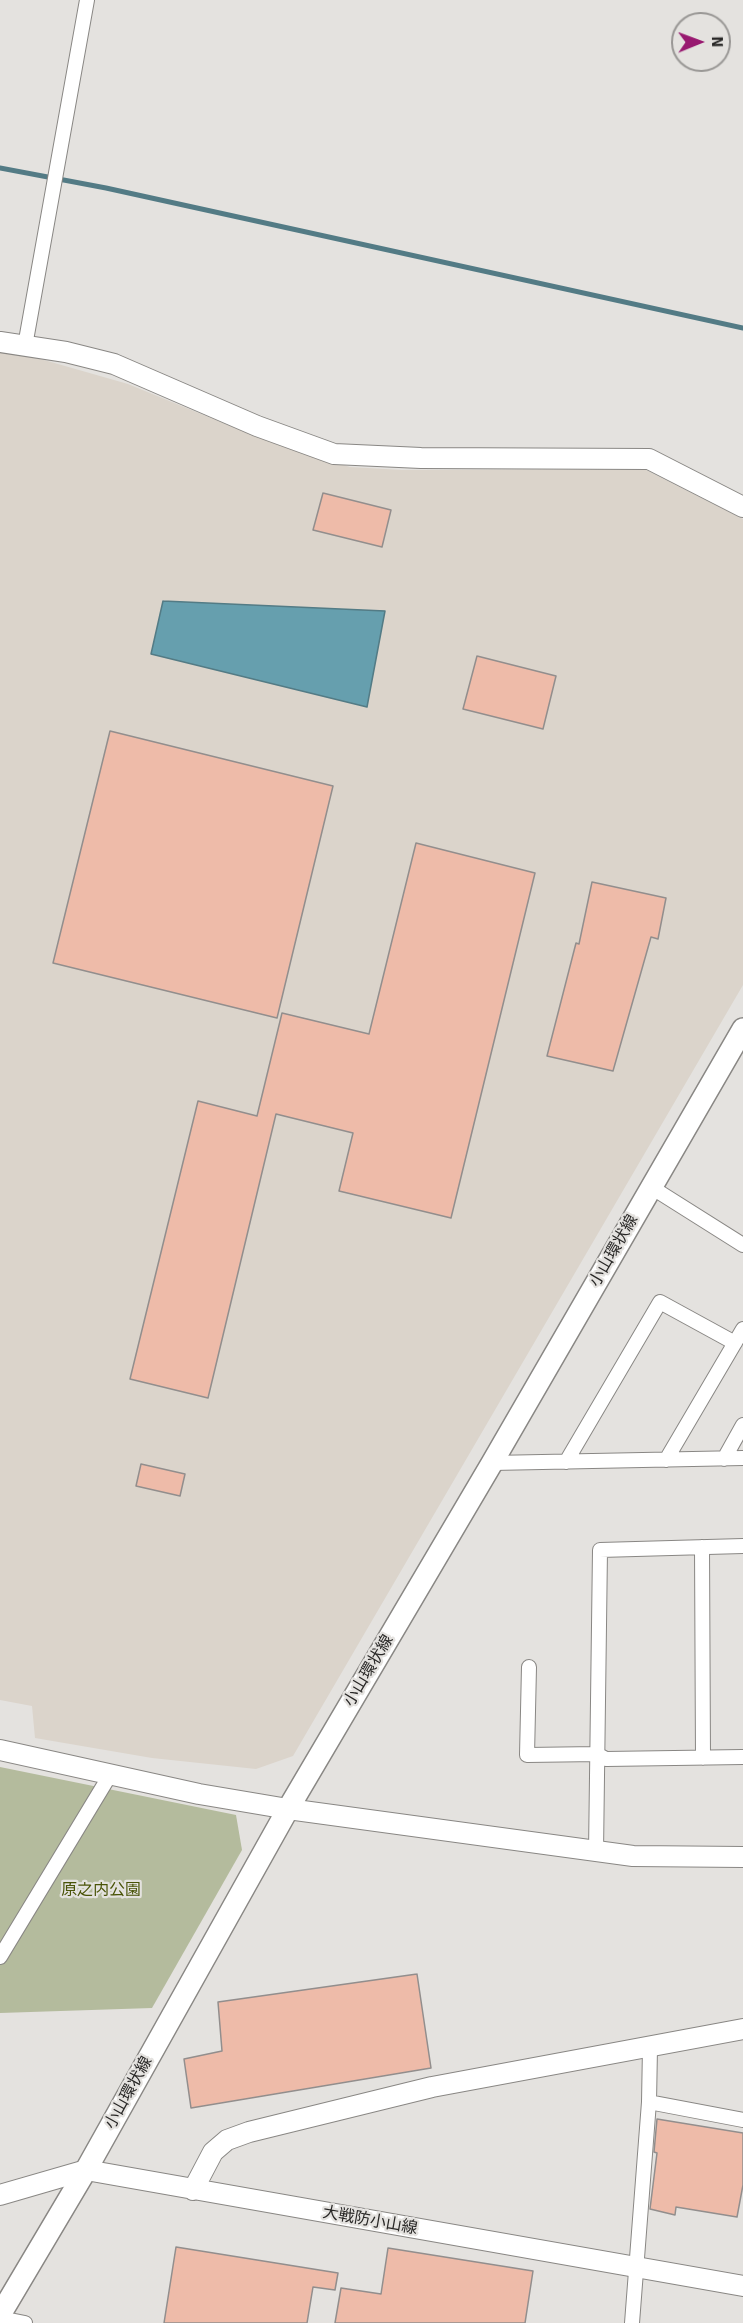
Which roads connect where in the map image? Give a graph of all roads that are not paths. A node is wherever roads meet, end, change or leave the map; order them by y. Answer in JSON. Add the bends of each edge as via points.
{"nodes":[{"id":1,"x":87,"y":0,"type":"edge"},
{"id":2,"x":0,"y":342,"type":"edge"},
{"id":3,"x":25,"y":346,"type":"junction"},
{"id":4,"x":743,"y":507,"type":"edge"},
{"id":5,"x":743,"y":1029,"type":"edge"},
{"id":6,"x":651,"y":1187,"type":"junction"},
{"id":7,"x":743,"y":1245,"type":"edge"},
{"id":8,"x":743,"y":1329,"type":"edge"},
{"id":9,"x":735,"y":1342,"type":"junction"},
{"id":10,"x":743,"y":1425,"type":"edge"},
{"id":11,"x":743,"y":1458,"type":"edge"},
{"id":12,"x":724,"y":1459,"type":"junction"},
{"id":13,"x":666,"y":1460,"type":"junction"},
{"id":14,"x":566,"y":1462,"type":"junction"},
{"id":15,"x":492,"y":1463,"type":"junction"},
{"id":16,"x":743,"y":1546,"type":"edge"},
{"id":17,"x":702,"y":1547,"type":"junction"},
{"id":18,"x":529,"y":1667,"type":"dead end"},
{"id":19,"x":0,"y":1750,"type":"edge"},
{"id":20,"x":597,"y":1754,"type":"junction"},
{"id":21,"x":743,"y":1757,"type":"edge"},
{"id":22,"x":703,"y":1758,"type":"junction"},
{"id":23,"x":110,"y":1775,"type":"junction"},
{"id":24,"x":288,"y":1809,"type":"junction"},
{"id":25,"x":596,"y":1852,"type":"junction"},
{"id":26,"x":743,"y":1857,"type":"edge"},
{"id":27,"x":0,"y":1957,"type":"edge"},
{"id":28,"x":743,"y":2029,"type":"edge"},
{"id":29,"x":650,"y":2048,"type":"junction"},
{"id":30,"x":649,"y":2102,"type":"junction"},
{"id":31,"x":743,"y":2120,"type":"edge"},
{"id":32,"x":86,"y":2170,"type":"junction"},
{"id":33,"x":193,"y":2190,"type":"junction"},
{"id":34,"x":0,"y":2195,"type":"edge"},
{"id":35,"x":637,"y":2267,"type":"junction"},
{"id":36,"x":743,"y":2286,"type":"edge"},
{"id":37,"x":0,"y":2317,"type":"edge"},
{"id":38,"x":25,"y":2323,"type":"edge"},
{"id":39,"x":632,"y":2323,"type":"edge"}],
"edges":[{"from":1,"to":3,"type":"street"},
{"from":2,"to":3,"type":"street"},
{"from":3,"to":4,"type":"street","via":[[114,364],[257,426],[334,454],[649,459]]},
{"from":5,"to":6,"type":"main road","name":"小山環状線"},
{"from":6,"to":7,"type":"street"},
{"from":6,"to":15,"type":"main road","name":"小山環状線"},
{"from":8,"to":9,"type":"street"},
{"from":9,"to":13,"type":"street"},
{"from":9,"to":14,"type":"street","via":[[660,1302]]},
{"from":10,"to":12,"type":"street"},
{"from":11,"to":12,"type":"street"},
{"from":12,"to":13,"type":"street"},
{"from":13,"to":14,"type":"street"},
{"from":14,"to":15,"type":"street"},
{"from":15,"to":24,"type":"main road","name":"小山環状線"},
{"from":16,"to":17,"type":"street"},
{"from":17,"to":20,"type":"street","via":[[600,1550]]},
{"from":17,"to":22,"type":"street"},
{"from":18,"to":20,"type":"street","via":[[527,1755]]},
{"from":19,"to":23,"type":"street"},
{"from":20,"to":22,"type":"street","via":[[606,1759]]},
{"from":20,"to":25,"type":"street"},
{"from":21,"to":22,"type":"street"},
{"from":23,"to":24,"type":"street"},
{"from":23,"to":27,"type":"street"},
{"from":24,"to":25,"type":"street"},
{"from":24,"to":32,"type":"main road","name":"小山環状線"},
{"from":25,"to":26,"type":"street"},
{"from":28,"to":29,"type":"street"},
{"from":29,"to":30,"type":"street"},
{"from":29,"to":33,"type":"street","via":[[432,2087],[249,2132],[227,2140],[213,2152]]},
{"from":30,"to":31,"type":"street"},
{"from":30,"to":35,"type":"street"},
{"from":32,"to":33,"type":"street","name":"大戦防小山線"},
{"from":32,"to":34,"type":"street","name":"大戦防小山線"},
{"from":32,"to":37,"type":"main road","name":"小山環状線"},
{"from":33,"to":35,"type":"street","name":"大戦防小山線"},
{"from":35,"to":36,"type":"street","name":"大戦防小山線"},
{"from":35,"to":39,"type":"street"},
{"from":37,"to":38,"type":"street"}]}
